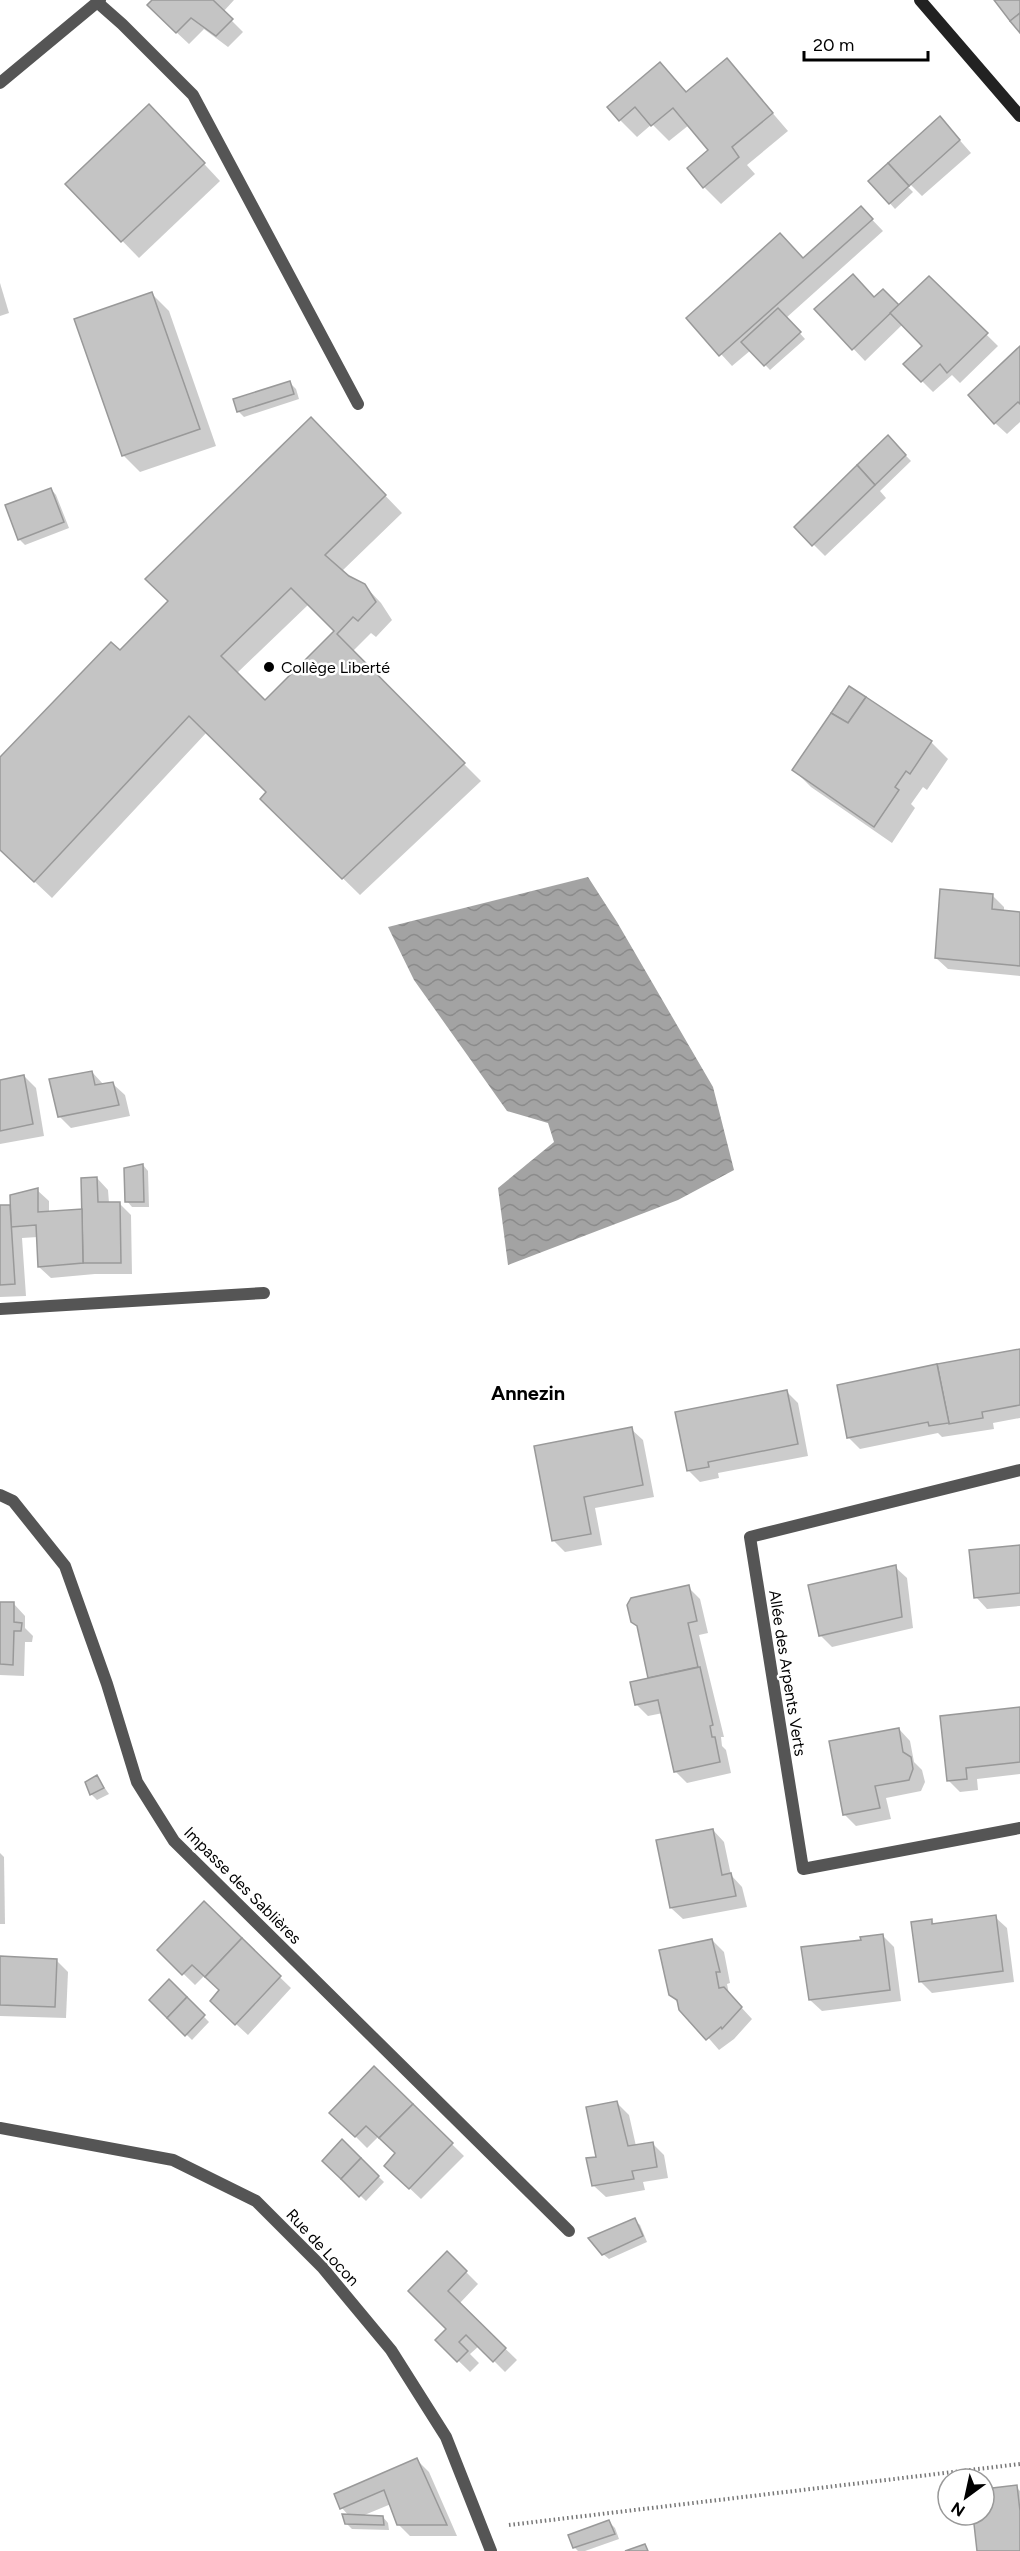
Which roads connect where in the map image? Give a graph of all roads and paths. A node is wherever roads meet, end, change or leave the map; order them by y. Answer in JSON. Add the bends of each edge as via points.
{"nodes":[{"id":1,"x":920,"y":0,"type":"edge"},
{"id":2,"x":98,"y":1,"type":"edge"},
{"id":3,"x":0,"y":82,"type":"edge"},
{"id":4,"x":1020,"y":116,"type":"edge"},
{"id":5,"x":358,"y":404,"type":"dead end"},
{"id":6,"x":264,"y":1293,"type":"dead end"},
{"id":7,"x":0,"y":1308,"type":"edge"},
{"id":8,"x":1020,"y":1470,"type":"edge"},
{"id":9,"x":0,"y":1495,"type":"edge"},
{"id":10,"x":1020,"y":1828,"type":"edge"},
{"id":11,"x":0,"y":2128,"type":"edge"},
{"id":12,"x":569,"y":2231,"type":"dead end"},
{"id":13,"x":1020,"y":2464,"type":"edge"},
{"id":14,"x":482,"y":2528,"type":"junction"},
{"id":15,"x":491,"y":2551,"type":"edge"}],
"edges":[{"from":1,"to":4,"type":"main road"},
{"from":2,"to":3,"type":"street"},
{"from":2,"to":5,"type":"street","via":[[193,95]]},
{"from":6,"to":7,"type":"street"},
{"from":8,"to":10,"type":"street","name":"Allée des Arpents Verts","via":[[750,1537],[803,1869]]},
{"from":9,"to":12,"type":"street","name":"Impasse des Sablières","via":[[13,1501],[65,1566],[137,1782],[174,1841]]},
{"from":11,"to":14,"type":"street","name":"Rue de Locon","via":[[173,2160],[256,2201],[322,2267],[391,2350],[446,2437]]},
{"from":13,"to":14,"type":"path"},
{"from":14,"to":15,"type":"street","name":"Rue de Locon"}]}
